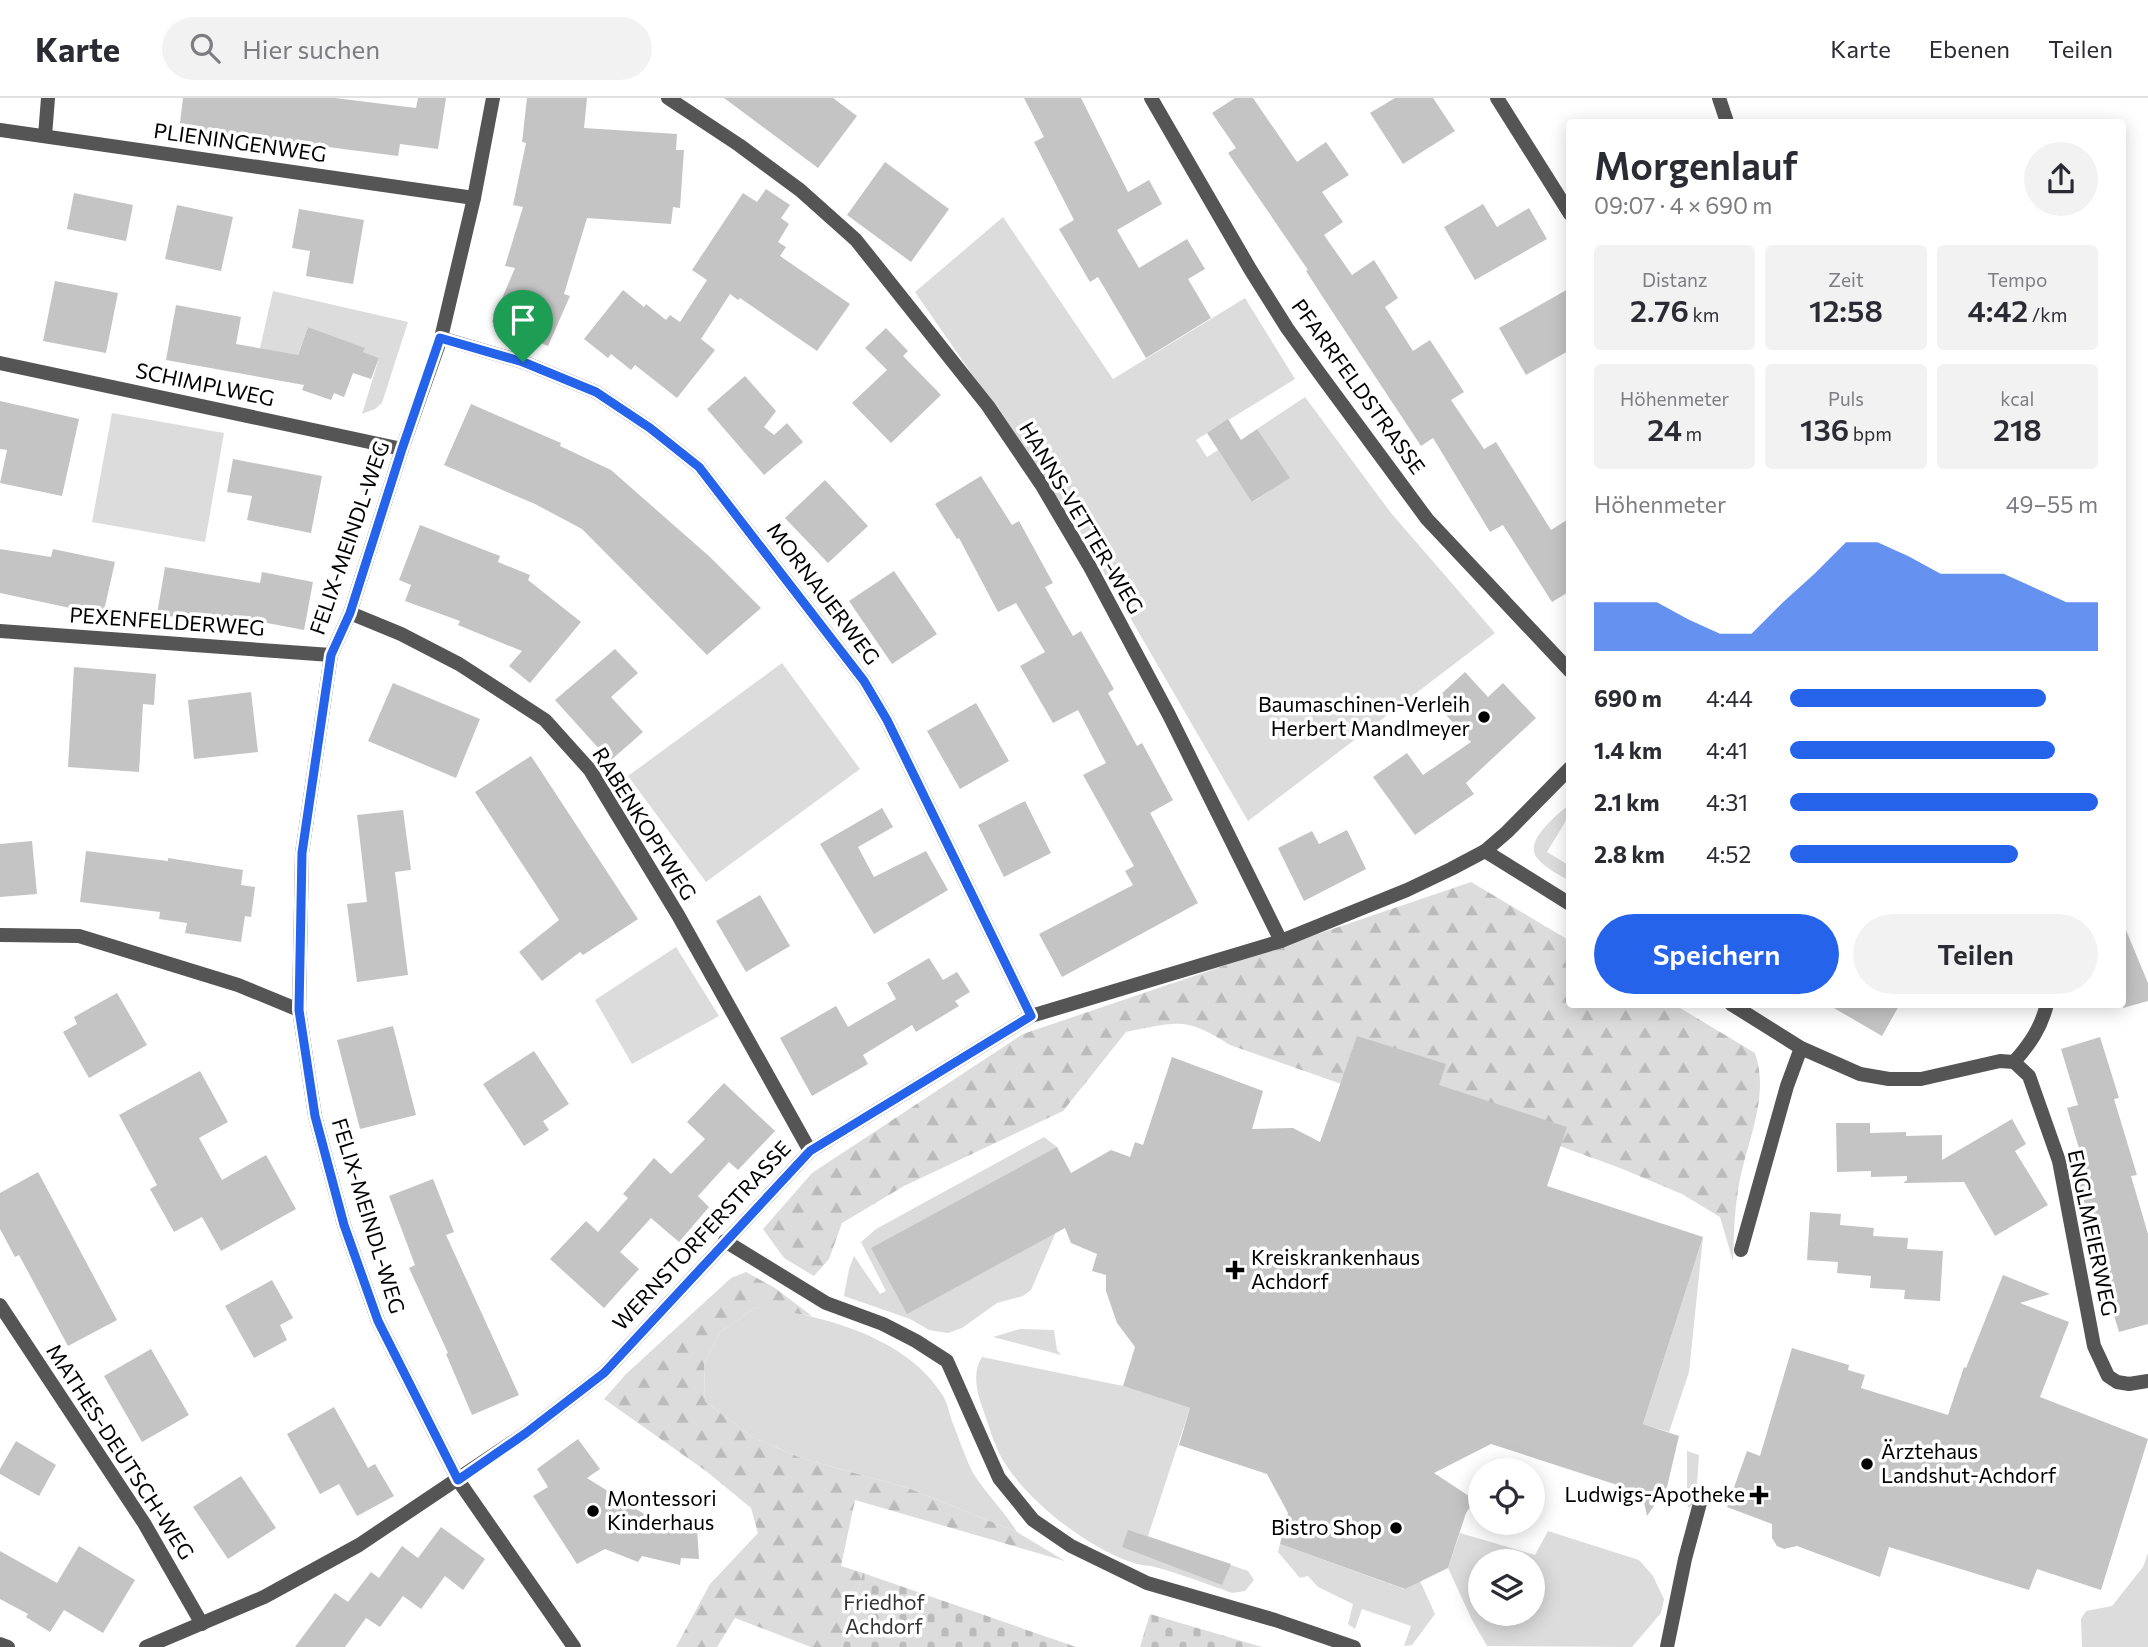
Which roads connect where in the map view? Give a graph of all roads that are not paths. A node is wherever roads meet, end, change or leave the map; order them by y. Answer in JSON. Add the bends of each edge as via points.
{"nodes":[{"id":1,"x":48,"y":98,"type":"edge"},
{"id":2,"x":492,"y":98,"type":"edge"},
{"id":3,"x":1151,"y":98,"type":"edge"},
{"id":4,"x":1497,"y":98,"type":"edge"},
{"id":5,"x":1718,"y":98,"type":"edge"},
{"id":6,"x":673,"y":99,"type":"edge"},
{"id":7,"x":1726,"y":119,"type":"edge"},
{"id":8,"x":0,"y":130,"type":"edge"},
{"id":9,"x":45,"y":136,"type":"junction"},
{"id":10,"x":474,"y":198,"type":"junction"},
{"id":11,"x":1566,"y":208,"type":"edge"},
{"id":12,"x":440,"y":338,"type":"junction"},
{"id":13,"x":0,"y":363,"type":"edge"},
{"id":14,"x":402,"y":449,"type":"junction"},
{"id":15,"x":350,"y":613,"type":"junction"},
{"id":16,"x":0,"y":631,"type":"edge"},
{"id":17,"x":331,"y":655,"type":"junction"},
{"id":18,"x":1566,"y":667,"type":"edge"},
{"id":19,"x":1566,"y":772,"type":"edge"},
{"id":20,"x":1485,"y":851,"type":"junction"},
{"id":21,"x":1566,"y":902,"type":"edge"},
{"id":22,"x":0,"y":935,"type":"edge"},
{"id":23,"x":1281,"y":941,"type":"junction"},
{"id":24,"x":1737,"y":1008,"type":"edge"},
{"id":25,"x":2046,"y":1008,"type":"edge"},
{"id":26,"x":299,"y":1010,"type":"junction"},
{"id":27,"x":1031,"y":1016,"type":"junction"},
{"id":28,"x":1801,"y":1048,"type":"junction"},
{"id":29,"x":2014,"y":1062,"type":"junction"},
{"id":30,"x":810,"y":1151,"type":"junction"},
{"id":31,"x":725,"y":1241,"type":"junction"},
{"id":32,"x":1741,"y":1250,"type":"dead end"},
{"id":33,"x":0,"y":1305,"type":"edge"},
{"id":34,"x":2148,"y":1381,"type":"edge"},
{"id":35,"x":458,"y":1480,"type":"junction"},
{"id":36,"x":1700,"y":1503,"type":"dead end"},
{"id":37,"x":202,"y":1624,"type":"junction"},
{"id":38,"x":0,"y":1644,"type":"edge"},
{"id":39,"x":8,"y":1647,"type":"edge"},
{"id":40,"x":146,"y":1647,"type":"edge"},
{"id":41,"x":574,"y":1647,"type":"edge"},
{"id":42,"x":1354,"y":1647,"type":"edge"},
{"id":43,"x":1667,"y":1647,"type":"edge"}],
"edges":[{"from":1,"to":9,"type":"street"},
{"from":2,"to":10,"type":"street","name":"FELIX-MEINDL-WEG"},
{"from":3,"to":18,"type":"street","name":"PFARRFELDSTRASSE","via":[[1250,268],[1320,374],[1427,519]]},
{"from":4,"to":11,"type":"street"},
{"from":5,"to":7,"type":"street"},
{"from":6,"to":23,"type":"street","name":"HANNS-VETTER-WEG","via":[[800,190],[856,240],[988,406],[1090,567]]},
{"from":8,"to":9,"type":"street","name":"PLIENINGENWEG"},
{"from":9,"to":10,"type":"street","name":"PLIENINGENWEG"},
{"from":10,"to":12,"type":"street","name":"FELIX-MEINDL-WEG"},
{"from":12,"to":14,"type":"street","name":"FELIX-MEINDL-WEG"},
{"from":12,"to":27,"type":"street","name":"MORNAUERWEG","via":[[523,362],[596,392],[699,467],[882,710]]},
{"from":13,"to":14,"type":"street","name":"SCHIMPLWEG"},
{"from":14,"to":15,"type":"street","name":"FELIX-MEINDL-WEG"},
{"from":15,"to":17,"type":"street","name":"FELIX-MEINDL-WEG"},
{"from":15,"to":30,"type":"street","name":"RABENKOPFWEG","via":[[459,664],[545,720],[590,771],[678,915]]},
{"from":16,"to":17,"type":"street","name":"PEXENFELDERWEG"},
{"from":17,"to":26,"type":"street","name":"FELIX-MEINDL-WEG","via":[[302,853]]},
{"from":19,"to":20,"type":"street","name":"WERNSTORFERSTRASSE"},
{"from":20,"to":21,"type":"street"},
{"from":20,"to":23,"type":"street","name":"WERNSTORFERSTRASSE","via":[[1407,890]]},
{"from":22,"to":26,"type":"street","via":[[79,936],[239,985]]},
{"from":23,"to":27,"type":"street","name":"WERNSTORFERSTRASSE"},
{"from":24,"to":28,"type":"street"},
{"from":25,"to":29,"type":"street","via":[[2033,1040]]},
{"from":26,"to":35,"type":"street","name":"FELIX-MEINDL-WEG","via":[[315,1116],[348,1237],[378,1321]]},
{"from":27,"to":30,"type":"street","name":"WERNSTORFERSTRASSE"},
{"from":28,"to":29,"type":"street","via":[[1860,1074],[1889,1079],[1921,1079],[2000,1061]]},
{"from":28,"to":32,"type":"street"},
{"from":29,"to":34,"type":"street","name":"ENGLMEIERWEG","via":[[2029,1076],[2059,1161],[2094,1346],[2108,1376],[2117,1382]]},
{"from":30,"to":31,"type":"street","name":"WERNSTORFERSTRASSE"},
{"from":31,"to":35,"type":"street","name":"WERNSTORFERSTRASSE","via":[[604,1373]]},
{"from":31,"to":42,"type":"street","via":[[826,1303],[883,1324],[947,1361],[999,1478],[1033,1520],[1070,1546],[1147,1583]]},
{"from":33,"to":37,"type":"street","name":"MATHES-DEUTSCH-WEG","via":[[144,1523]]},
{"from":35,"to":37,"type":"street","name":"WERNSTORFERSTRASSE","via":[[359,1545],[264,1597]]},
{"from":35,"to":41,"type":"street","name":"FELIX-MEINDL-WEG"},
{"from":36,"to":43,"type":"street"},
{"from":37,"to":40,"type":"street","name":"WERNSTORFERSTRASSE"},
{"from":38,"to":39,"type":"street"}]}
